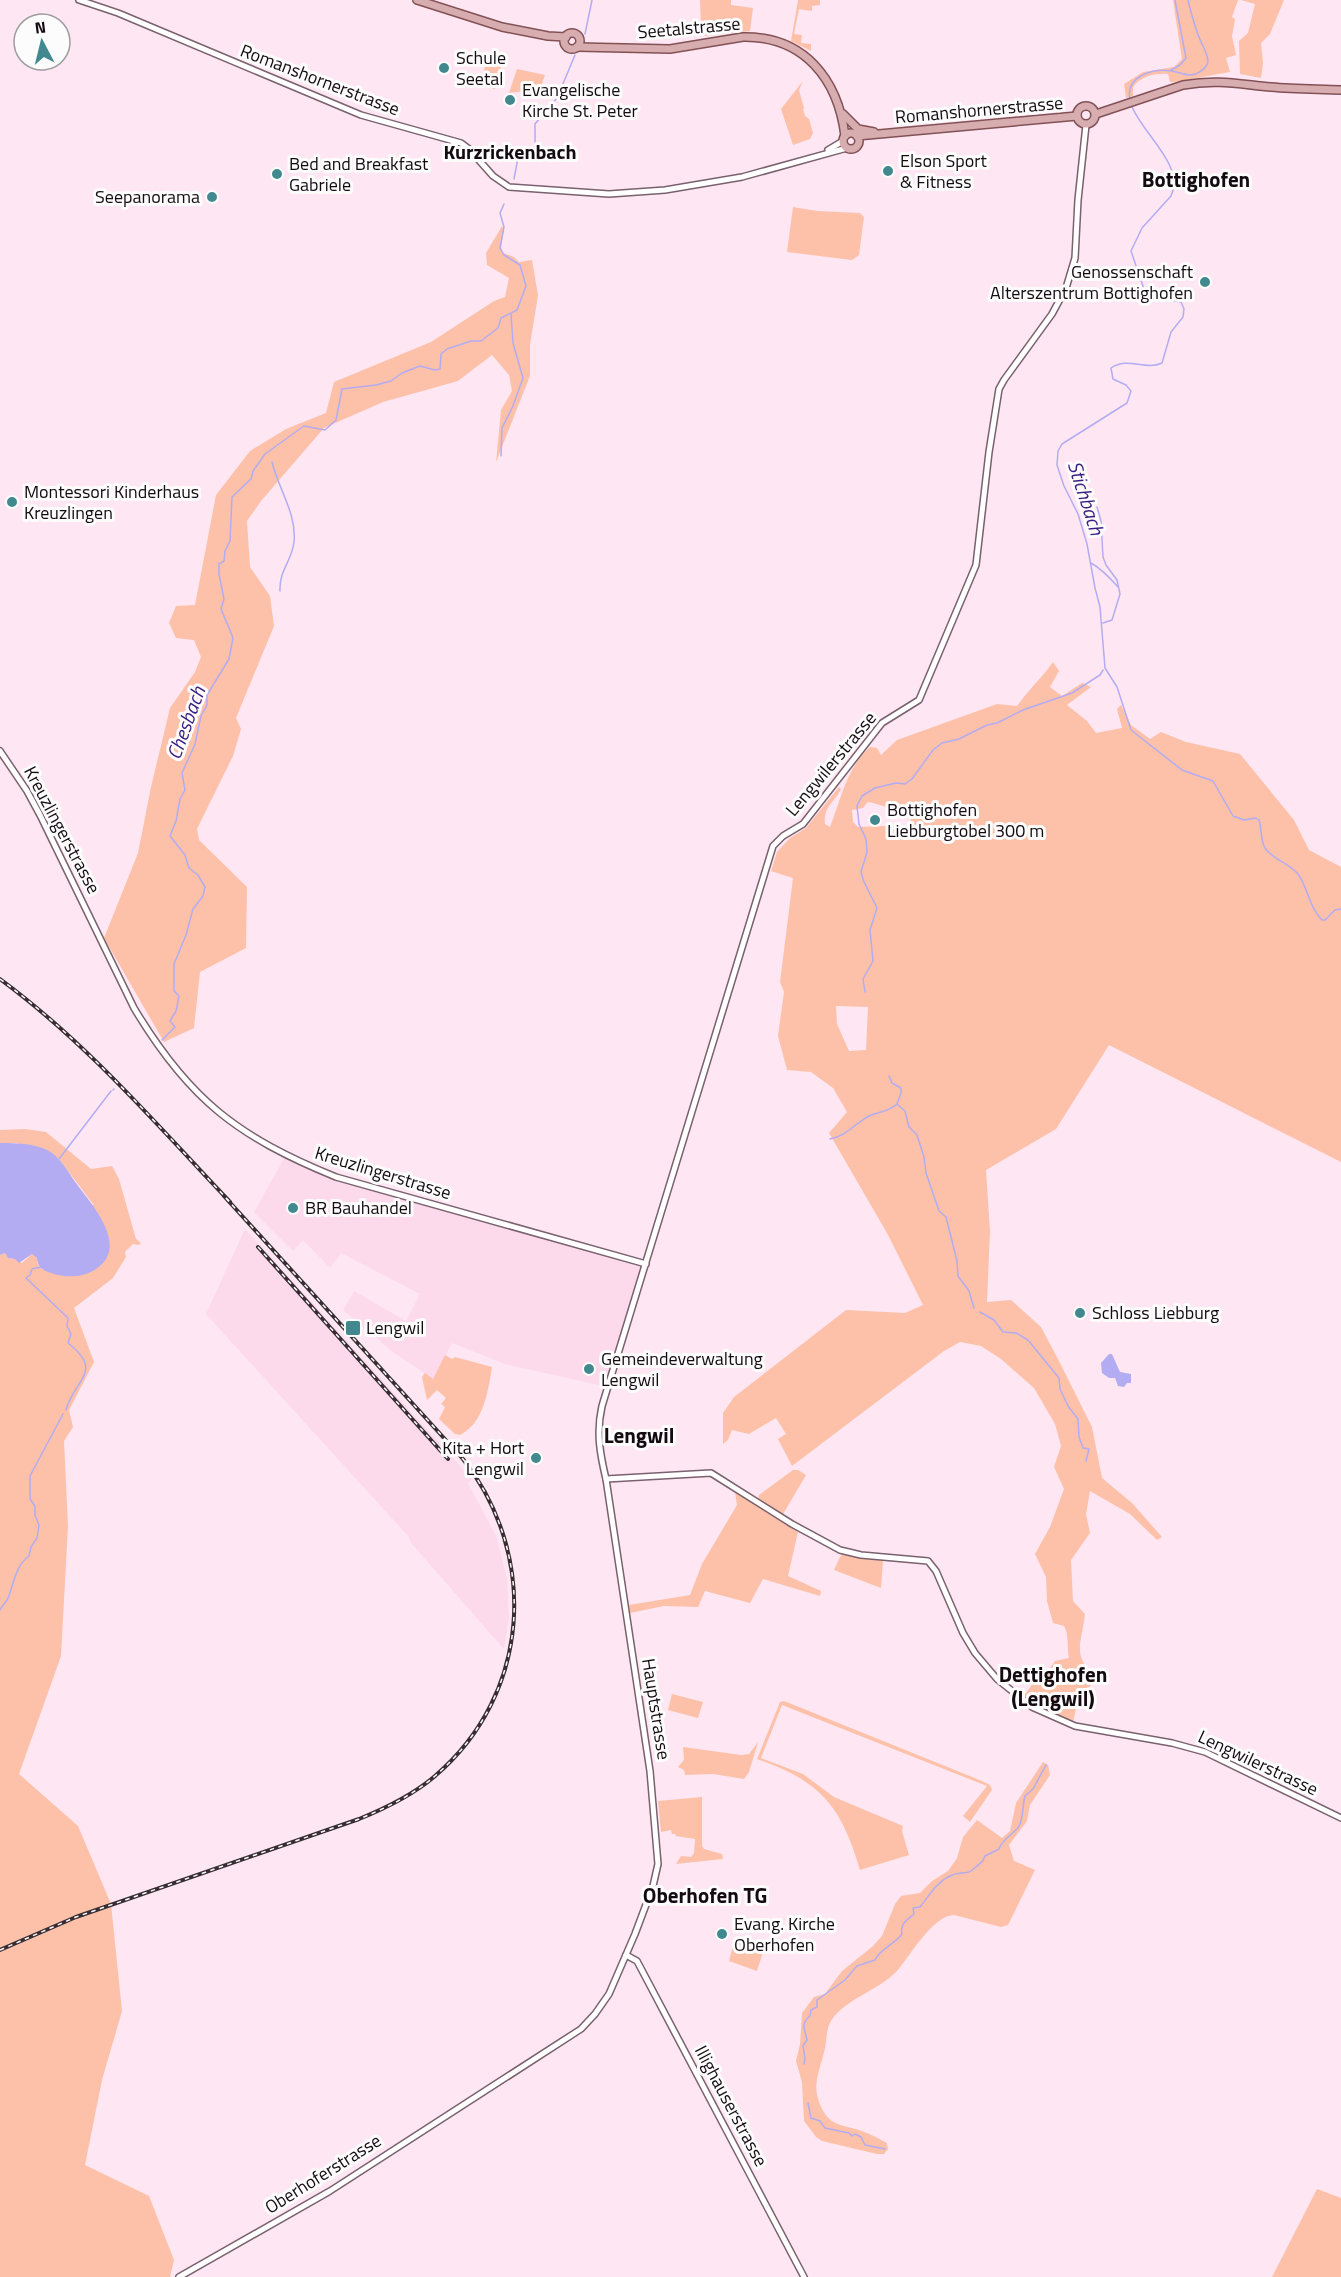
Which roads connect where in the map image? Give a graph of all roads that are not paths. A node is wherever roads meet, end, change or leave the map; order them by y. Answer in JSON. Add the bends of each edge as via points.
{"nodes":[{"id":1,"x":79,"y":0,"type":"edge"},
{"id":2,"x":417,"y":0,"type":"edge"},
{"id":3,"x":580,"y":38,"type":"junction"},
{"id":4,"x":565,"y":40,"type":"junction"},
{"id":5,"x":577,"y":47,"type":"junction"},
{"id":6,"x":605,"y":47,"type":"junction"},
{"id":7,"x":1341,"y":90,"type":"edge"},
{"id":8,"x":1096,"y":114,"type":"junction"},
{"id":9,"x":842,"y":116,"type":"junction"},
{"id":10,"x":1077,"y":116,"type":"junction"},
{"id":11,"x":1086,"y":125,"type":"junction"},
{"id":12,"x":886,"y":133,"type":"junction"},
{"id":13,"x":851,"y":140,"type":"junction"},
{"id":14,"x":0,"y":751,"type":"edge"},
{"id":15,"x":646,"y":1264,"type":"junction"},
{"id":16,"x":606,"y":1479,"type":"junction"},
{"id":17,"x":1341,"y":1818,"type":"edge"},
{"id":18,"x":626,"y":1955,"type":"junction"},
{"id":19,"x":480,"y":2093,"type":"joint"},
{"id":20,"x":179,"y":2277,"type":"edge"},
{"id":21,"x":804,"y":2277,"type":"edge"}],
"edges":[{"from":1,"to":13,"type":"street","name":"Romanshornerstrasse","via":[[361,115],[461,143],[509,187],[586,194],[649,192],[742,177],[824,153]]},
{"from":2,"to":4,"type":"main road","via":[[502,27]]},
{"from":3,"to":4,"type":"main road","name":"Seetalstrasse","via":[[573,33]]},
{"from":3,"to":5,"type":"main road"},
{"from":3,"to":6,"type":"main road","name":"Seetalstrasse"},
{"from":4,"to":5,"type":"main road","name":"Seetalstrasse","via":[[570,49]]},
{"from":5,"to":6,"type":"main road","name":"Seetalstrasse"},
{"from":6,"to":9,"type":"main road","name":"Seetalstrasse","via":[[670,48],[743,37],[771,40],[813,63],[829,83]]},
{"from":7,"to":8,"type":"main road","via":[[1211,81],[1183,85]]},
{"from":8,"to":10,"type":"main road","via":[[1086,106],[1079,109]]},
{"from":8,"to":11,"type":"main road","via":[[1093,122]]},
{"from":9,"to":12,"type":"main road","via":[[861,130]]},
{"from":9,"to":13,"type":"main road","name":"Seetalstrasse"},
{"from":10,"to":11,"type":"main road"},
{"from":10,"to":12,"type":"main road","name":"Romanshornerstrasse"},
{"from":11,"to":15,"type":"street","name":"Lengwilerstrasse","via":[[1075,258],[1066,288],[1052,314],[999,389],[979,551],[972,578],[919,700],[882,723],[803,824],[773,846]]},
{"from":12,"to":13,"type":"main road","name":"Romanshornerstrasse"},
{"from":14,"to":15,"type":"street","name":"Kreuzlingerstrasse","via":[[27,790],[151,1036],[177,1072],[226,1118],[277,1151],[336,1177]]},
{"from":15,"to":16,"type":"street","name":"Hauptstrasse","via":[[600,1413],[598,1443]]},
{"from":16,"to":17,"type":"street","name":"Lengwilerstrasse","via":[[711,1473],[840,1550],[928,1562],[936,1571],[963,1633],[986,1668],[1008,1690],[1046,1715],[1082,1728],[1205,1752]]},
{"from":16,"to":18,"type":"street","name":"Hauptstrasse","via":[[649,1761],[658,1856],[653,1886]]},
{"from":18,"to":19,"type":"street","name":"Hauptstrasse","via":[[609,1994],[588,2022]]},
{"from":18,"to":21,"type":"street","name":"Illighauserstrasse","via":[[637,1961]]},
{"from":19,"to":20,"type":"street","name":"Oberhoferstrasse","via":[[330,2191]]}]}
